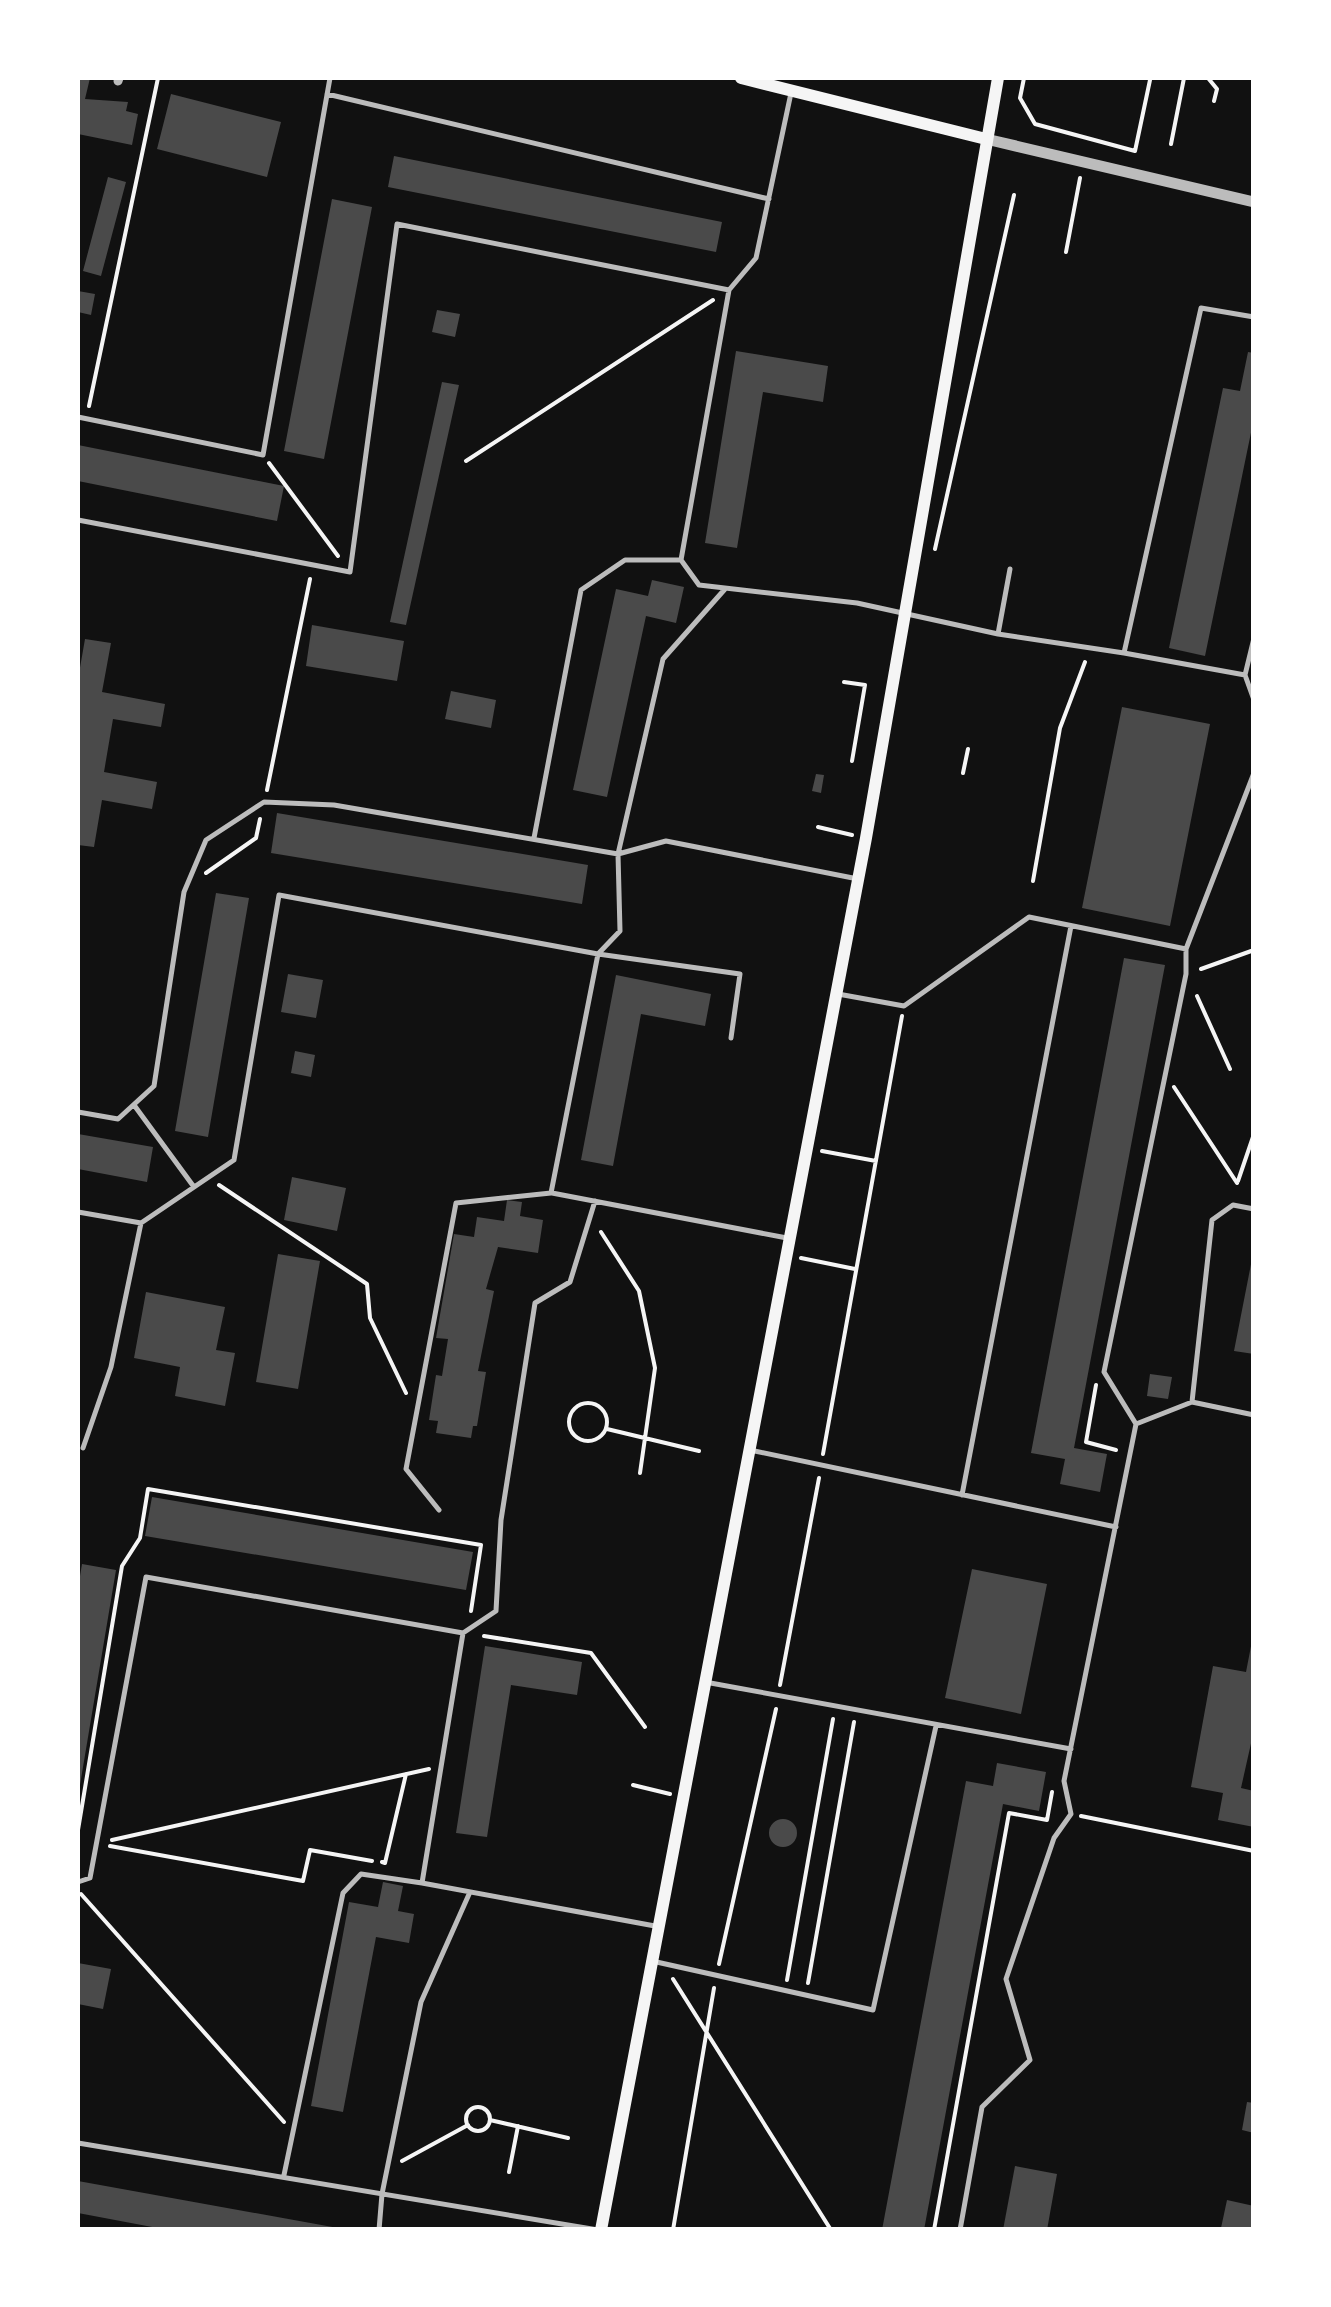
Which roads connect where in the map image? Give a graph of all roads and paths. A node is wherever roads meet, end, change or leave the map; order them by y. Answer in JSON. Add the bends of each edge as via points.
{"nodes":[{"id":1,"x":158,"y":78,"type":"edge"},
{"id":2,"x":330,"y":78,"type":"edge"},
{"id":3,"x":742,"y":78,"type":"edge"},
{"id":4,"x":998,"y":78,"type":"edge"},
{"id":5,"x":1024,"y":78,"type":"edge"},
{"id":6,"x":1184,"y":78,"type":"edge"},
{"id":7,"x":1208,"y":78,"type":"edge"},
{"id":8,"x":1150,"y":80,"type":"edge"},
{"id":9,"x":792,"y":90,"type":"junction"},
{"id":10,"x":327,"y":94,"type":"junction"},
{"id":11,"x":1214,"y":101,"type":"dead end"},
{"id":12,"x":986,"y":139,"type":"junction"},
{"id":13,"x":1171,"y":144,"type":"dead end"},
{"id":14,"x":1083,"y":162,"type":"junction"},
{"id":15,"x":1014,"y":195,"type":"dead end"},
{"id":16,"x":769,"y":199,"type":"junction"},
{"id":17,"x":1254,"y":202,"type":"edge"},
{"id":18,"x":1066,"y":252,"type":"dead end"},
{"id":19,"x":728,"y":290,"type":"junction"},
{"id":20,"x":1254,"y":317,"type":"edge"},
{"id":21,"x":78,"y":417,"type":"edge"},
{"id":22,"x":86,"y":419,"type":"junction"},
{"id":23,"x":263,"y":455,"type":"junction"},
{"id":24,"x":466,"y":462,"type":"dead end"},
{"id":25,"x":78,"y":520,"type":"edge"},
{"id":26,"x":933,"y":558,"type":"dead end"},
{"id":27,"x":681,"y":560,"type":"junction"},
{"id":28,"x":313,"y":565,"type":"junction"},
{"id":29,"x":1010,"y":569,"type":"dead end"},
{"id":30,"x":350,"y":572,"type":"junction"},
{"id":31,"x":725,"y":589,"type":"junction"},
{"id":32,"x":907,"y":612,"type":"junction"},
{"id":33,"x":998,"y":634,"type":"junction"},
{"id":34,"x":1254,"y":638,"type":"edge"},
{"id":35,"x":1090,"y":648,"type":"junction"},
{"id":36,"x":1124,"y":653,"type":"junction"},
{"id":37,"x":1245,"y":675,"type":"junction"},
{"id":38,"x":844,"y":682,"type":"dead end"},
{"id":39,"x":1254,"y":700,"type":"edge"},
{"id":40,"x":968,"y":749,"type":"dead end"},
{"id":41,"x":852,"y":761,"type":"dead end"},
{"id":42,"x":963,"y":773,"type":"dead end"},
{"id":43,"x":1254,"y":773,"type":"edge"},
{"id":44,"x":264,"y":802,"type":"junction"},
{"id":45,"x":534,"y":840,"type":"junction"},
{"id":46,"x":618,"y":854,"type":"junction"},
{"id":47,"x":202,"y":876,"type":"dead end"},
{"id":48,"x":858,"y":878,"type":"junction"},
{"id":49,"x":1033,"y":881,"type":"dead end"},
{"id":50,"x":1072,"y":926,"type":"junction"},
{"id":51,"x":1186,"y":950,"type":"junction"},
{"id":52,"x":1254,"y":950,"type":"edge"},
{"id":53,"x":598,"y":954,"type":"junction"},
{"id":54,"x":1186,"y":974,"type":"junction"},
{"id":55,"x":834,"y":993,"type":"junction"},
{"id":56,"x":904,"y":1006,"type":"junction"},
{"id":57,"x":731,"y":1038,"type":"dead end"},
{"id":58,"x":1230,"y":1069,"type":"dead end"},
{"id":59,"x":1166,"y":1075,"type":"junction"},
{"id":60,"x":134,"y":1105,"type":"junction"},
{"id":61,"x":78,"y":1112,"type":"edge"},
{"id":62,"x":1254,"y":1134,"type":"edge"},
{"id":63,"x":815,"y":1150,"type":"dead end"},
{"id":64,"x":876,"y":1161,"type":"junction"},
{"id":65,"x":208,"y":1177,"type":"junction"},
{"id":66,"x":194,"y":1187,"type":"junction"},
{"id":67,"x":551,"y":1193,"type":"junction"},
{"id":68,"x":596,"y":1202,"type":"junction"},
{"id":69,"x":1254,"y":1209,"type":"edge"},
{"id":70,"x":78,"y":1212,"type":"edge"},
{"id":71,"x":591,"y":1216,"type":"junction"},
{"id":72,"x":141,"y":1223,"type":"junction"},
{"id":73,"x":790,"y":1238,"type":"junction"},
{"id":74,"x":795,"y":1256,"type":"dead end"},
{"id":75,"x":857,"y":1269,"type":"junction"},
{"id":76,"x":1192,"y":1402,"type":"junction"},
{"id":77,"x":1254,"y":1415,"type":"edge"},
{"id":78,"x":416,"y":1416,"type":"junction"},
{"id":79,"x":1136,"y":1424,"type":"junction"},
{"id":80,"x":606,"y":1429,"type":"junction"},
{"id":81,"x":646,"y":1438,"type":"junction"},
{"id":82,"x":82,"y":1448,"type":"dead end"},
{"id":83,"x":747,"y":1450,"type":"junction"},
{"id":84,"x":699,"y":1451,"type":"dead end"},
{"id":85,"x":821,"y":1465,"type":"junction"},
{"id":86,"x":640,"y":1473,"type":"dead end"},
{"id":87,"x":962,"y":1495,"type":"junction"},
{"id":88,"x":440,"y":1510,"type":"dead end"},
{"id":89,"x":1117,"y":1527,"type":"junction"},
{"id":90,"x":463,"y":1633,"type":"junction"},
{"id":91,"x":476,"y":1635,"type":"dead end"},
{"id":92,"x":704,"y":1682,"type":"junction"},
{"id":93,"x":778,"y":1699,"type":"junction"},
{"id":94,"x":835,"y":1709,"type":"junction"},
{"id":95,"x":856,"y":1712,"type":"junction"},
{"id":96,"x":936,"y":1726,"type":"junction"},
{"id":97,"x":645,"y":1727,"type":"dead end"},
{"id":98,"x":1070,"y":1749,"type":"junction"},
{"id":99,"x":441,"y":1766,"type":"junction"},
{"id":100,"x":406,"y":1774,"type":"junction"},
{"id":101,"x":1054,"y":1783,"type":"dead end"},
{"id":102,"x":634,"y":1785,"type":"dead end"},
{"id":103,"x":681,"y":1797,"type":"junction"},
{"id":104,"x":1071,"y":1814,"type":"junction"},
{"id":105,"x":96,"y":1844,"type":"junction"},
{"id":106,"x":1254,"y":1850,"type":"edge"},
{"id":107,"x":78,"y":1882,"type":"edge"},
{"id":108,"x":422,"y":1883,"type":"junction"},
{"id":109,"x":78,"y":1890,"type":"edge"},
{"id":110,"x":470,"y":1892,"type":"junction"},
{"id":111,"x":656,"y":1926,"type":"junction"},
{"id":112,"x":655,"y":1961,"type":"junction"},
{"id":113,"x":716,"y":1975,"type":"junction"},
{"id":114,"x":785,"y":1990,"type":"junction"},
{"id":115,"x":806,"y":1994,"type":"junction"},
{"id":116,"x":707,"y":2031,"type":"junction"},
{"id":117,"x":490,"y":2120,"type":"junction"},
{"id":118,"x":468,"y":2126,"type":"junction"},
{"id":119,"x":518,"y":2126,"type":"junction"},
{"id":120,"x":293,"y":2132,"type":"junction"},
{"id":121,"x":568,"y":2138,"type":"dead end"},
{"id":122,"x":78,"y":2143,"type":"edge"},
{"id":123,"x":387,"y":2168,"type":"junction"},
{"id":124,"x":509,"y":2172,"type":"dead end"},
{"id":125,"x":284,"y":2174,"type":"junction"},
{"id":126,"x":382,"y":2194,"type":"junction"},
{"id":127,"x":379,"y":2230,"type":"edge"},
{"id":128,"x":599,"y":2230,"type":"edge"},
{"id":129,"x":673,"y":2230,"type":"edge"},
{"id":130,"x":831,"y":2230,"type":"edge"},
{"id":131,"x":934,"y":2230,"type":"edge"},
{"id":132,"x":960,"y":2230,"type":"edge"}],
"edges":[{"from":1,"to":22,"type":"path"},
{"from":2,"to":10,"type":"lane"},
{"from":3,"to":9,"type":"main road"},
{"from":4,"to":12,"type":"main road"},
{"from":5,"to":8,"type":"path","via":[[1020,98],[1035,124],[1135,151]]},
{"from":6,"to":13,"type":"path"},
{"from":7,"to":11,"type":"path","via":[[1217,89]]},
{"from":9,"to":12,"type":"main road"},
{"from":9,"to":16,"type":"lane"},
{"from":10,"to":16,"type":"lane"},
{"from":10,"to":23,"type":"lane"},
{"from":12,"to":14,"type":"street"},
{"from":12,"to":32,"type":"main road"},
{"from":14,"to":17,"type":"street"},
{"from":14,"to":18,"type":"path"},
{"from":15,"to":26,"type":"path"},
{"from":16,"to":19,"type":"lane","via":[[756,258]]},
{"from":19,"to":24,"type":"path"},
{"from":19,"to":27,"type":"lane"},
{"from":19,"to":30,"type":"lane","via":[[397,224]]},
{"from":20,"to":36,"type":"lane","via":[[1200,308]]},
{"from":21,"to":22,"type":"lane"},
{"from":22,"to":23,"type":"lane"},
{"from":23,"to":30,"type":"path"},
{"from":25,"to":28,"type":"lane"},
{"from":27,"to":31,"type":"lane","via":[[699,585]]},
{"from":27,"to":45,"type":"lane","via":[[625,560],[581,590]]},
{"from":28,"to":30,"type":"lane"},
{"from":28,"to":44,"type":"path"},
{"from":29,"to":33,"type":"lane"},
{"from":31,"to":32,"type":"lane"},
{"from":31,"to":46,"type":"lane","via":[[663,659]]},
{"from":32,"to":33,"type":"lane"},
{"from":32,"to":48,"type":"main road"},
{"from":33,"to":35,"type":"lane"},
{"from":34,"to":37,"type":"lane"},
{"from":35,"to":36,"type":"lane"},
{"from":35,"to":49,"type":"path","via":[[1060,728]]},
{"from":36,"to":37,"type":"lane"},
{"from":37,"to":39,"type":"lane"},
{"from":38,"to":41,"type":"path","via":[[865,685]]},
{"from":40,"to":42,"type":"path"},
{"from":43,"to":51,"type":"lane"},
{"from":44,"to":45,"type":"lane","via":[[334,805]]},
{"from":44,"to":47,"type":"path","via":[[256,838]]},
{"from":44,"to":60,"type":"lane","via":[[206,840],[184,892],[154,1086]]},
{"from":45,"to":46,"type":"lane"},
{"from":46,"to":48,"type":"lane","via":[[666,842]]},
{"from":46,"to":53,"type":"lane","via":[[620,931]]},
{"from":48,"to":55,"type":"main road"},
{"from":50,"to":51,"type":"lane"},
{"from":50,"to":56,"type":"lane","via":[[1029,917]]},
{"from":50,"to":87,"type":"lane"},
{"from":51,"to":54,"type":"lane"},
{"from":52,"to":54,"type":"path"},
{"from":53,"to":57,"type":"lane","via":[[740,974]]},
{"from":53,"to":65,"type":"lane","via":[[279,895],[234,1160]]},
{"from":53,"to":67,"type":"lane"},
{"from":54,"to":58,"type":"path"},
{"from":54,"to":59,"type":"lane"},
{"from":55,"to":56,"type":"lane"},
{"from":55,"to":73,"type":"main road"},
{"from":56,"to":64,"type":"path"},
{"from":59,"to":62,"type":"path","via":[[1238,1184]]},
{"from":59,"to":79,"type":"lane","via":[[1104,1372]]},
{"from":60,"to":61,"type":"lane","via":[[118,1120]]},
{"from":60,"to":66,"type":"lane"},
{"from":63,"to":64,"type":"path"},
{"from":64,"to":75,"type":"path"},
{"from":65,"to":66,"type":"lane"},
{"from":65,"to":78,"type":"path","via":[[367,1284],[370,1318]]},
{"from":66,"to":72,"type":"lane"},
{"from":67,"to":68,"type":"lane"},
{"from":67,"to":78,"type":"lane","via":[[456,1203]]},
{"from":68,"to":71,"type":"lane"},
{"from":68,"to":73,"type":"lane"},
{"from":69,"to":76,"type":"lane","via":[[1233,1206],[1212,1220]]},
{"from":70,"to":72,"type":"lane"},
{"from":71,"to":81,"type":"path","via":[[639,1292],[655,1368]]},
{"from":71,"to":90,"type":"lane","via":[[570,1282],[535,1304],[502,1520],[496,1611]]},
{"from":72,"to":82,"type":"lane","via":[[110,1367]]},
{"from":73,"to":83,"type":"main road"},
{"from":74,"to":75,"type":"path"},
{"from":75,"to":85,"type":"path"},
{"from":76,"to":77,"type":"lane"},
{"from":76,"to":79,"type":"lane"},
{"from":78,"to":88,"type":"lane","via":[[406,1469]]},
{"from":79,"to":89,"type":"lane"},
{"from":80,"to":80,"type":"path","via":[[594,1441],[577,1439],[569,1416],[581,1404],[598,1406]]},
{"from":80,"to":81,"type":"path"},
{"from":81,"to":84,"type":"path"},
{"from":81,"to":86,"type":"path"},
{"from":83,"to":85,"type":"lane"},
{"from":83,"to":92,"type":"main road"},
{"from":85,"to":87,"type":"lane"},
{"from":85,"to":93,"type":"path"},
{"from":87,"to":89,"type":"lane"},
{"from":89,"to":98,"type":"lane"},
{"from":90,"to":99,"type":"lane"},
{"from":90,"to":105,"type":"lane","via":[[146,1577]]},
{"from":91,"to":97,"type":"path","via":[[591,1653]]},
{"from":92,"to":93,"type":"lane"},
{"from":92,"to":103,"type":"main road"},
{"from":93,"to":94,"type":"lane"},
{"from":93,"to":113,"type":"path"},
{"from":94,"to":95,"type":"lane"},
{"from":94,"to":114,"type":"path"},
{"from":95,"to":96,"type":"lane"},
{"from":95,"to":115,"type":"path"},
{"from":96,"to":98,"type":"lane"},
{"from":96,"to":115,"type":"lane","via":[[873,2010]]},
{"from":98,"to":104,"type":"lane","via":[[1064,1781]]},
{"from":99,"to":100,"type":"path"},
{"from":99,"to":108,"type":"lane"},
{"from":100,"to":105,"type":"path"},
{"from":100,"to":105,"type":"path","via":[[386,1863],[310,1850],[302,1880]]},
{"from":101,"to":131,"type":"path","via":[[1047,1820],[1009,1813]]},
{"from":102,"to":103,"type":"path"},
{"from":103,"to":111,"type":"main road"},
{"from":104,"to":106,"type":"path"},
{"from":104,"to":132,"type":"lane","via":[[1054,1838],[1006,1979],[1030,2060],[982,2107]]},
{"from":105,"to":107,"type":"lane","via":[[90,1878]]},
{"from":108,"to":110,"type":"lane"},
{"from":108,"to":120,"type":"lane","via":[[361,1874],[344,1892]]},
{"from":109,"to":120,"type":"path"},
{"from":110,"to":111,"type":"lane"},
{"from":110,"to":123,"type":"lane","via":[[421,2002]]},
{"from":111,"to":112,"type":"main road"},
{"from":112,"to":113,"type":"lane"},
{"from":112,"to":116,"type":"path"},
{"from":112,"to":128,"type":"main road"},
{"from":113,"to":114,"type":"lane"},
{"from":113,"to":116,"type":"path"},
{"from":114,"to":115,"type":"lane"},
{"from":116,"to":129,"type":"path"},
{"from":116,"to":130,"type":"path"},
{"from":117,"to":118,"type":"path","via":[[483,2130]]},
{"from":117,"to":118,"type":"path","via":[[477,2106],[466,2114]]},
{"from":117,"to":119,"type":"path"},
{"from":118,"to":123,"type":"path"},
{"from":119,"to":121,"type":"path"},
{"from":119,"to":124,"type":"path"},
{"from":120,"to":125,"type":"lane"},
{"from":122,"to":125,"type":"lane"},
{"from":123,"to":126,"type":"lane"},
{"from":125,"to":126,"type":"lane"},
{"from":126,"to":127,"type":"lane"},
{"from":126,"to":128,"type":"lane"}]}
